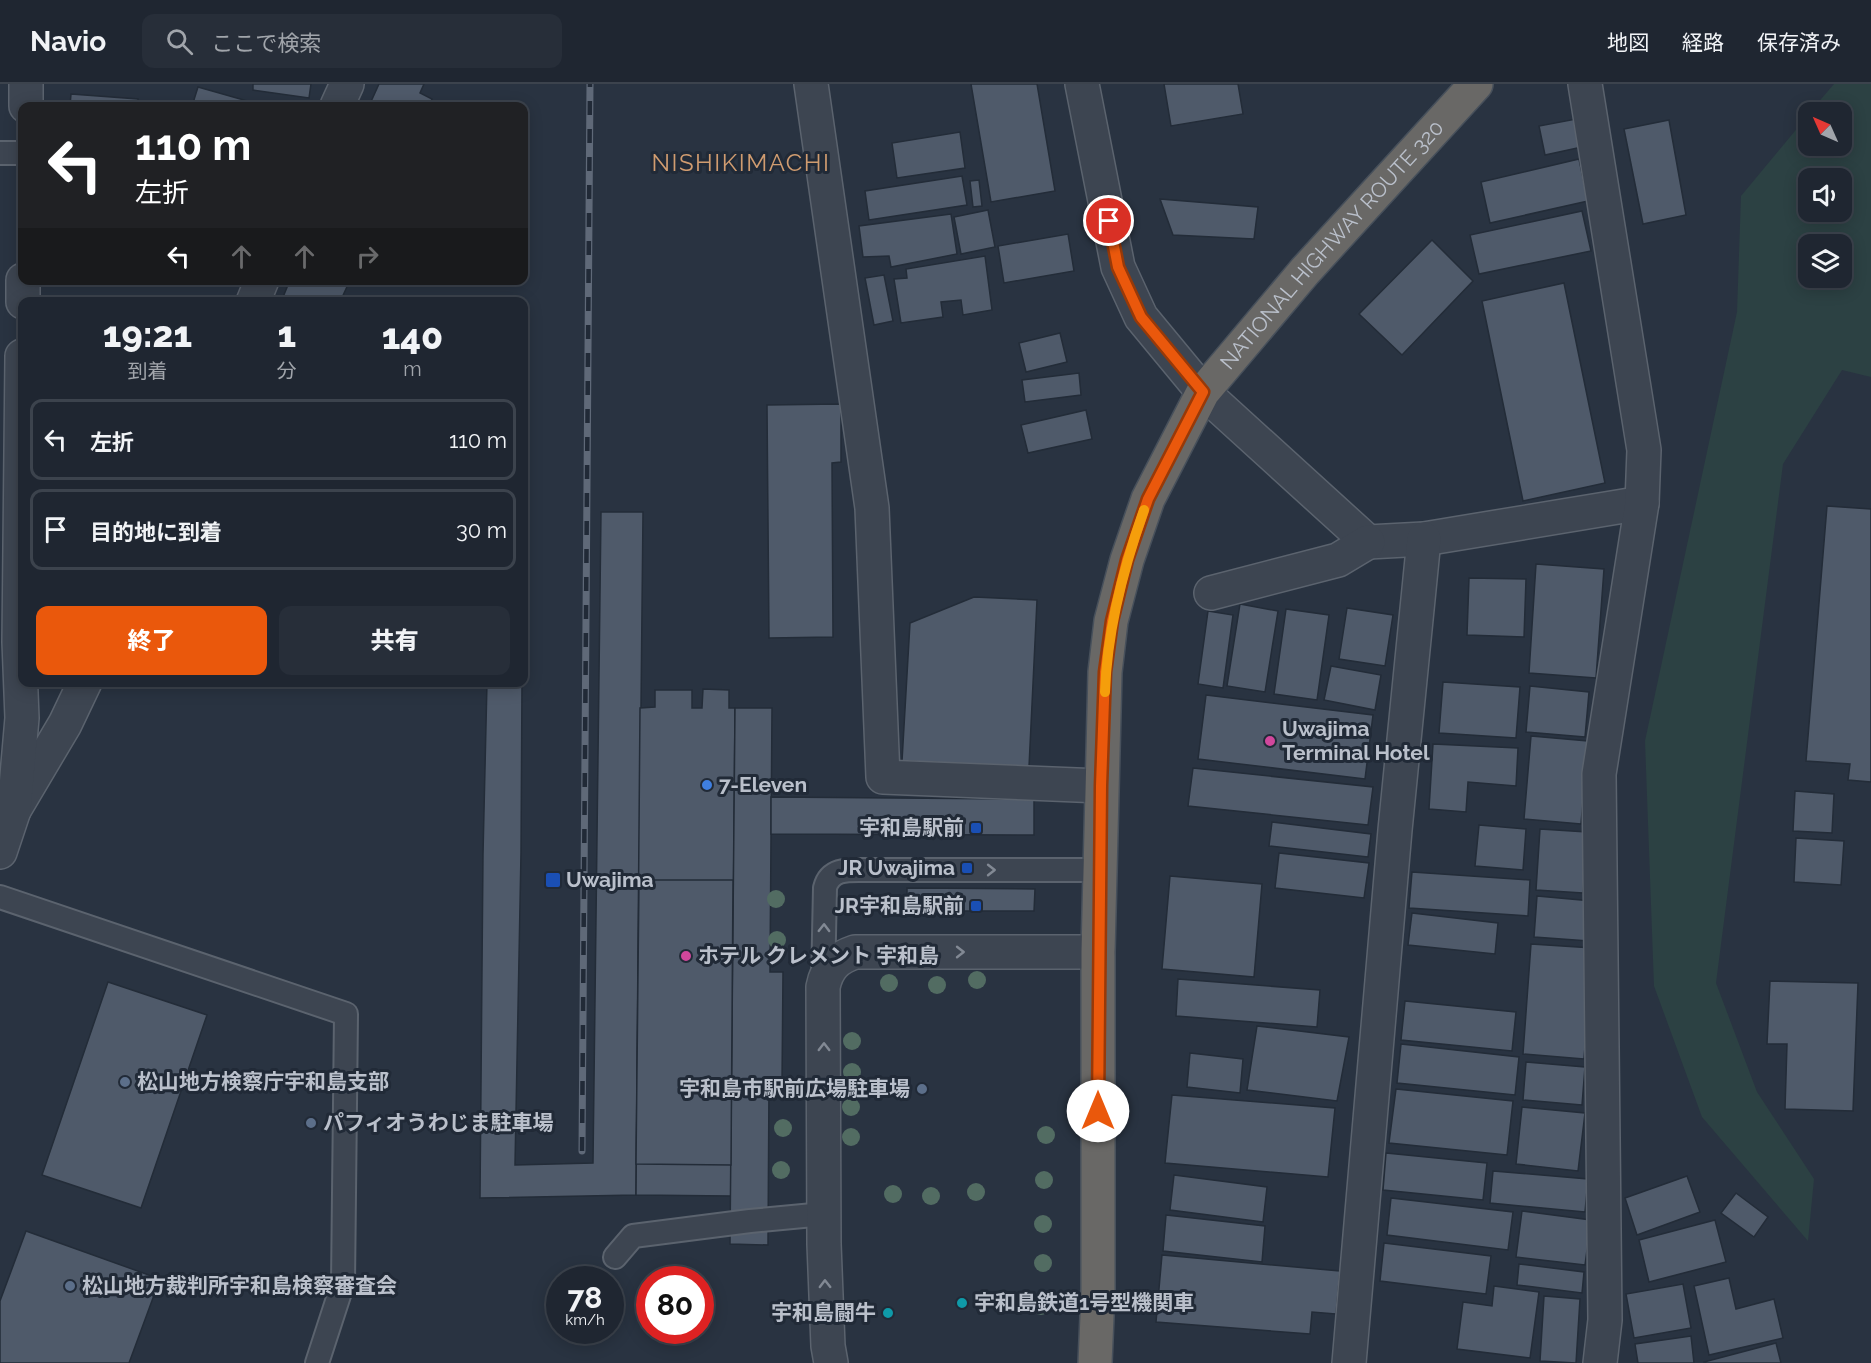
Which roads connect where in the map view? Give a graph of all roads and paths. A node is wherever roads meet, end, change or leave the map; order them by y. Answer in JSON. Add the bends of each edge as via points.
{"nodes":[{"id":1,"x":26,"y":84,"type":"edge"},
{"id":2,"x":347,"y":84,"type":"edge"},
{"id":3,"x":811,"y":84,"type":"edge"},
{"id":4,"x":1082,"y":84,"type":"edge"},
{"id":5,"x":1476,"y":84,"type":"edge"},
{"id":6,"x":1585,"y":84,"type":"edge"},
{"id":7,"x":26,"y":102,"type":"edge"},
{"id":8,"x":340,"y":102,"type":"edge"},
{"id":9,"x":0,"y":153,"type":"edge"},
{"id":10,"x":18,"y":153,"type":"edge"},
{"id":11,"x":1203,"y":392,"type":"junction"},
{"id":12,"x":18,"y":499,"type":"edge"},
{"id":13,"x":1642,"y":504,"type":"junction"},
{"id":14,"x":1424,"y":539,"type":"junction"},
{"id":15,"x":1368,"y":542,"type":"junction"},
{"id":16,"x":1211,"y":594,"type":"dead end"},
{"id":17,"x":14,"y":642,"type":"edge"},
{"id":18,"x":18,"y":680,"type":"edge"},
{"id":19,"x":19,"y":687,"type":"edge"},
{"id":20,"x":83,"y":687,"type":"edge"},
{"id":21,"x":1101,"y":786,"type":"junction"},
{"id":22,"x":14,"y":810,"type":"junction"},
{"id":23,"x":0,"y":852,"type":"edge"},
{"id":24,"x":1100,"y":870,"type":"junction"},
{"id":25,"x":0,"y":897,"type":"edge"},
{"id":26,"x":1098,"y":952,"type":"junction"},
{"id":27,"x":823,"y":987,"type":"junction"},
{"id":28,"x":824,"y":1214,"type":"junction"},
{"id":29,"x":615,"y":1257,"type":"dead end"},
{"id":30,"x":317,"y":1363,"type":"edge"},
{"id":31,"x":831,"y":1363,"type":"edge"},
{"id":32,"x":1095,"y":1363,"type":"edge"},
{"id":33,"x":1350,"y":1363,"type":"edge"},
{"id":34,"x":1600,"y":1363,"type":"edge"}],
"edges":[{"from":1,"to":7,"type":"street"},
{"from":2,"to":8,"type":"street"},
{"from":3,"to":21,"type":"street","via":[[872,508],[883,777]]},
{"from":4,"to":11,"type":"street","via":[[1118,267],[1141,317]]},
{"from":5,"to":11,"type":"highway","name":"NATIONAL HIGHWAY ROUTE 320","via":[[1305,271]]},
{"from":6,"to":13,"type":"street","via":[[1644,450]]},
{"from":9,"to":10,"type":"lane"},
{"from":11,"to":15,"type":"street"},
{"from":11,"to":21,"type":"highway","name":"NATIONAL HIGHWAY ROUTE 320","via":[[1148,499],[1124,570],[1105,672]]},
{"from":12,"to":17,"type":"street"},
{"from":13,"to":14,"type":"street"},
{"from":13,"to":34,"type":"street","via":[[1599,774],[1605,1320]]},
{"from":14,"to":15,"type":"street"},
{"from":14,"to":33,"type":"street"},
{"from":15,"to":16,"type":"street","via":[[1338,560]]},
{"from":17,"to":18,"type":"street"},
{"from":19,"to":22,"type":"street","via":[[22,718]]},
{"from":20,"to":22,"type":"street"},
{"from":21,"to":24,"type":"highway","name":"NATIONAL HIGHWAY ROUTE 320"},
{"from":22,"to":23,"type":"street"},
{"from":24,"to":26,"type":"highway","name":"NATIONAL HIGHWAY ROUTE 320"},
{"from":27,"to":24,"type":"lane","one_way":true,"via":[[825,888],[826,881],[837,872]]},
{"from":25,"to":30,"type":"lane","via":[[346,1014],[343,1283]]},
{"from":27,"to":26,"type":"street","one_way":true,"via":[[833,964],[855,952]]},
{"from":26,"to":32,"type":"highway","name":"NATIONAL HIGHWAY ROUTE 320"},
{"from":28,"to":27,"type":"street","one_way":true},
{"from":28,"to":29,"type":"lane","via":[[633,1236]]},
{"from":31,"to":28,"type":"street","one_way":true,"via":[[825,1308]]}]}
